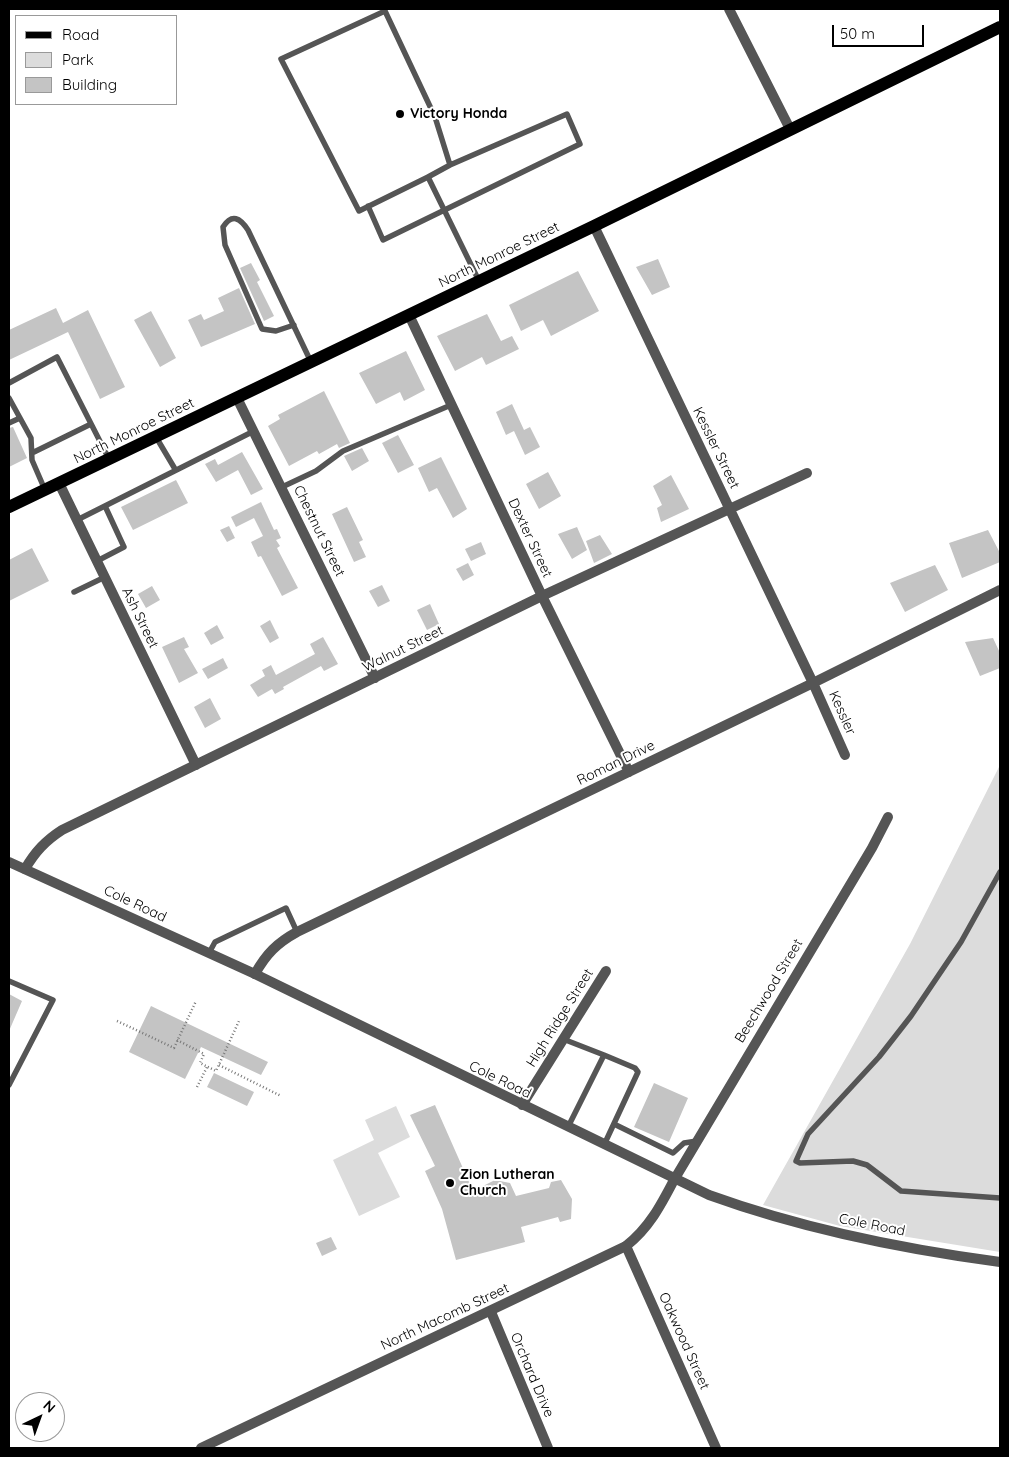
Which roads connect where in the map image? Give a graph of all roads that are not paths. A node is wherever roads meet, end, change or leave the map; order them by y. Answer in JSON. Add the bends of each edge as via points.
{"nodes":[{"id":1,"x":729,"y":9,"type":"edge"},
{"id":2,"x":1000,"y":27,"type":"edge"},
{"id":3,"x":790,"y":129,"type":"junction"},
{"id":4,"x":450,"y":165,"type":"junction"},
{"id":5,"x":428,"y":177,"type":"junction"},
{"id":6,"x":368,"y":206,"type":"junction"},
{"id":7,"x":444,"y":210,"type":"junction"},
{"id":8,"x":594,"y":226,"type":"junction"},
{"id":9,"x":479,"y":281,"type":"junction"},
{"id":10,"x":409,"y":315,"type":"junction"},
{"id":11,"x":294,"y":325,"type":"junction"},
{"id":12,"x":311,"y":362,"type":"junction"},
{"id":13,"x":9,"y":383,"type":"edge"},
{"id":14,"x":9,"y":398,"type":"edge"},
{"id":15,"x":237,"y":398,"type":"junction"},
{"id":16,"x":451,"y":405,"type":"junction"},
{"id":17,"x":20,"y":418,"type":"junction"},
{"id":18,"x":9,"y":423,"type":"edge"},
{"id":19,"x":91,"y":424,"type":"junction"},
{"id":20,"x":254,"y":431,"type":"junction"},
{"id":21,"x":156,"y":436,"type":"junction"},
{"id":22,"x":32,"y":454,"type":"junction"},
{"id":23,"x":109,"y":459,"type":"junction"},
{"id":24,"x":175,"y":469,"type":"junction"},
{"id":25,"x":807,"y":473,"type":"dead end"},
{"id":26,"x":59,"y":483,"type":"junction"},
{"id":27,"x":282,"y":487,"type":"junction"},
{"id":28,"x":45,"y":490,"type":"junction"},
{"id":29,"x":105,"y":506,"type":"junction"},
{"id":30,"x":9,"y":507,"type":"edge"},
{"id":31,"x":729,"y":507,"type":"junction"},
{"id":32,"x":77,"y":520,"type":"junction"},
{"id":33,"x":96,"y":561,"type":"junction"},
{"id":34,"x":104,"y":577,"type":"junction"},
{"id":35,"x":1000,"y":590,"type":"edge"},
{"id":36,"x":74,"y":592,"type":"dead end"},
{"id":37,"x":542,"y":596,"type":"junction"},
{"id":38,"x":375,"y":678,"type":"junction"},
{"id":39,"x":814,"y":683,"type":"junction"},
{"id":40,"x":845,"y":755,"type":"dead end"},
{"id":41,"x":196,"y":765,"type":"junction"},
{"id":42,"x":629,"y":772,"type":"junction"},
{"id":43,"x":888,"y":817,"type":"dead end"},
{"id":44,"x":9,"y":862,"type":"edge"},
{"id":45,"x":25,"y":869,"type":"junction"},
{"id":46,"x":1000,"y":872,"type":"edge"},
{"id":47,"x":297,"y":932,"type":"junction"},
{"id":48,"x":209,"y":952,"type":"junction"},
{"id":49,"x":606,"y":970,"type":"dead end"},
{"id":50,"x":255,"y":974,"type":"junction"},
{"id":51,"x":9,"y":981,"type":"edge"},
{"id":52,"x":563,"y":1039,"type":"junction"},
{"id":53,"x":604,"y":1055,"type":"junction"},
{"id":54,"x":9,"y":1085,"type":"edge"},
{"id":55,"x":522,"y":1106,"type":"junction"},
{"id":56,"x":614,"y":1124,"type":"junction"},
{"id":57,"x":568,"y":1127,"type":"junction"},
{"id":58,"x":697,"y":1141,"type":"junction"},
{"id":59,"x":604,"y":1145,"type":"junction"},
{"id":60,"x":674,"y":1180,"type":"junction"},
{"id":61,"x":1000,"y":1198,"type":"edge"},
{"id":62,"x":626,"y":1246,"type":"junction"},
{"id":63,"x":1000,"y":1262,"type":"edge"},
{"id":64,"x":491,"y":1312,"type":"junction"},
{"id":65,"x":201,"y":1448,"type":"edge"},
{"id":66,"x":548,"y":1448,"type":"edge"},
{"id":67,"x":716,"y":1448,"type":"edge"}],
"edges":[{"from":1,"to":3,"type":"street"},
{"from":2,"to":3,"type":"main road","name":"North Monroe Street"},
{"from":3,"to":8,"type":"main road","name":"North Monroe Street"},
{"from":4,"to":5,"type":"lane"},
{"from":4,"to":6,"type":"lane","via":[[435,117],[385,10],[282,59],[359,211]]},
{"from":4,"to":7,"type":"lane","via":[[567,114],[580,144]]},
{"from":5,"to":6,"type":"lane"},
{"from":5,"to":7,"type":"lane"},
{"from":6,"to":7,"type":"lane","via":[[383,240]]},
{"from":7,"to":9,"type":"lane"},
{"from":8,"to":9,"type":"main road","name":"North Monroe Street"},
{"from":8,"to":31,"type":"street","name":"Kessler Street"},
{"from":9,"to":10,"type":"main road","name":"North Monroe Street"},
{"from":10,"to":12,"type":"main road","name":"North Monroe Street"},
{"from":10,"to":16,"type":"street","name":"Dexter Street"},
{"from":11,"to":11,"type":"lane","via":[[248,230],[241,220],[228,218],[222,227],[226,246],[262,328],[276,330]]},
{"from":11,"to":12,"type":"lane"},
{"from":12,"to":15,"type":"main road","name":"North Monroe Street"},
{"from":13,"to":19,"type":"lane","via":[[57,357]]},
{"from":14,"to":17,"type":"lane"},
{"from":15,"to":20,"type":"street","name":"Chestnut Street"},
{"from":15,"to":21,"type":"main road","name":"North Monroe Street"},
{"from":16,"to":27,"type":"lane","via":[[343,451],[316,471]]},
{"from":16,"to":37,"type":"street","name":"Dexter Street"},
{"from":17,"to":18,"type":"lane"},
{"from":17,"to":22,"type":"lane","via":[[30,438]]},
{"from":19,"to":22,"type":"lane"},
{"from":19,"to":23,"type":"lane"},
{"from":20,"to":24,"type":"lane"},
{"from":20,"to":27,"type":"street","name":"Chestnut Street"},
{"from":21,"to":23,"type":"main road","name":"North Monroe Street"},
{"from":21,"to":24,"type":"lane"},
{"from":22,"to":28,"type":"lane"},
{"from":23,"to":26,"type":"main road","name":"North Monroe Street"},
{"from":24,"to":29,"type":"lane"},
{"from":25,"to":31,"type":"street","name":"Walnut Street"},
{"from":26,"to":28,"type":"main road","name":"North Monroe Street"},
{"from":26,"to":32,"type":"street","name":"Ash Street"},
{"from":27,"to":38,"type":"street","name":"Chestnut Street"},
{"from":28,"to":30,"type":"main road","name":"North Monroe Street"},
{"from":29,"to":32,"type":"lane"},
{"from":29,"to":33,"type":"lane","via":[[124,547]]},
{"from":31,"to":37,"type":"street","name":"Walnut Street"},
{"from":31,"to":39,"type":"street","name":"Kessler Street"},
{"from":32,"to":33,"type":"street","name":"Ash Street"},
{"from":33,"to":34,"type":"street","name":"Ash Street"},
{"from":34,"to":36,"type":"lane"},
{"from":34,"to":41,"type":"street","name":"Ash Street"},
{"from":35,"to":39,"type":"street","name":"Roman Drive"},
{"from":37,"to":38,"type":"street","name":"Walnut Street"},
{"from":37,"to":42,"type":"street","name":"Dexter Street"},
{"from":38,"to":41,"type":"street","name":"Walnut Street"},
{"from":39,"to":40,"type":"street","name":"Kessler"},
{"from":39,"to":42,"type":"street","name":"Roman Drive"},
{"from":41,"to":45,"type":"street","name":"Walnut Street","via":[[62,830],[34,853]]},
{"from":42,"to":47,"type":"street","name":"Roman Drive"},
{"from":43,"to":58,"type":"street","name":"Beechwood Street"},
{"from":44,"to":45,"type":"street","name":"Cole Road"},
{"from":45,"to":48,"type":"street","name":"Cole Road"},
{"from":46,"to":61,"type":"lane","via":[[961,942],[911,1016],[879,1057],[808,1134],[796,1161],[853,1161],[867,1165],[901,1191]]},
{"from":47,"to":48,"type":"lane","via":[[286,908],[215,942]]},
{"from":47,"to":50,"type":"street","name":"Roman Drive","via":[[266,954]]},
{"from":48,"to":50,"type":"street","name":"Cole Road"},
{"from":49,"to":52,"type":"street","name":"High Ridge Street"},
{"from":50,"to":55,"type":"street","name":"Cole Road"},
{"from":51,"to":54,"type":"lane","via":[[53,1000]]},
{"from":52,"to":53,"type":"lane"},
{"from":52,"to":55,"type":"street","name":"High Ridge Street"},
{"from":53,"to":56,"type":"lane","via":[[638,1072]]},
{"from":53,"to":57,"type":"lane"},
{"from":55,"to":57,"type":"street","name":"Cole Road"},
{"from":56,"to":58,"type":"lane","via":[[673,1153],[684,1143]]},
{"from":56,"to":59,"type":"lane"},
{"from":57,"to":59,"type":"street","name":"Cole Road"},
{"from":58,"to":60,"type":"street","name":"Beechwood Street"},
{"from":59,"to":60,"type":"street","name":"Cole Road"},
{"from":60,"to":62,"type":"street","name":"North Macomb Street","via":[[653,1218]]},
{"from":60,"to":63,"type":"street","name":"Cole Road","via":[[733,1204],[836,1232]]},
{"from":62,"to":64,"type":"street","name":"North Macomb Street"},
{"from":62,"to":67,"type":"street","name":"Oakwood Street"},
{"from":64,"to":65,"type":"street","name":"North Macomb Street"},
{"from":64,"to":66,"type":"street","name":"Orchard Drive"}]}
